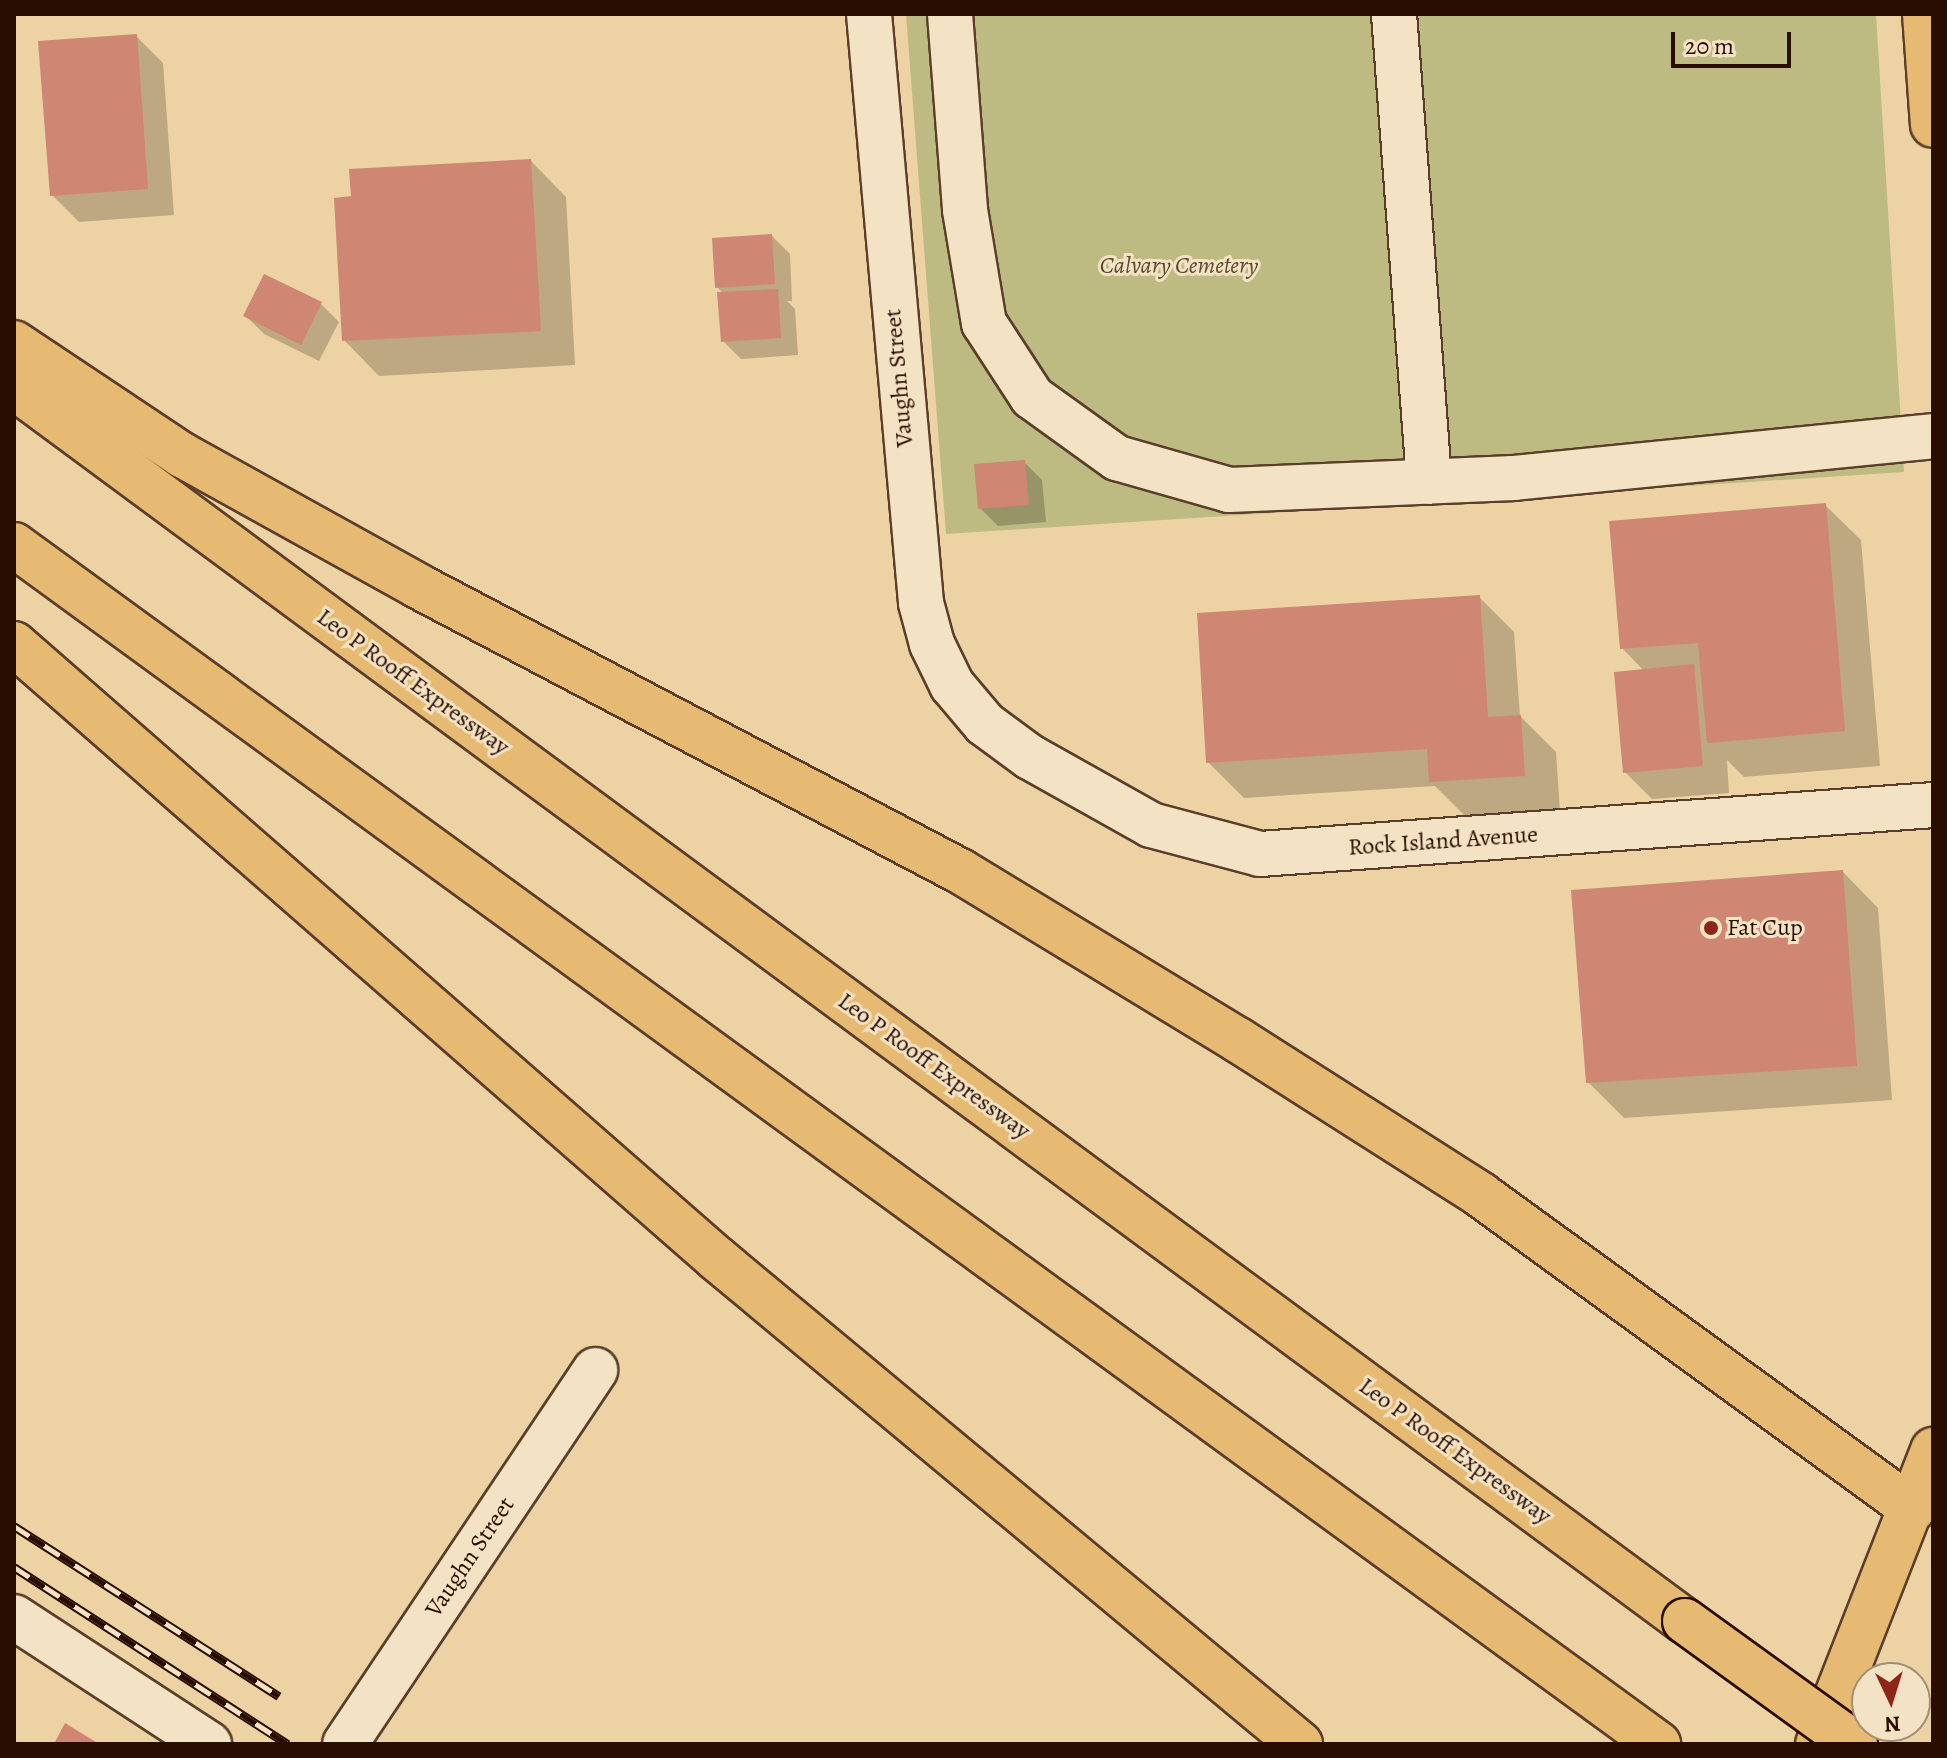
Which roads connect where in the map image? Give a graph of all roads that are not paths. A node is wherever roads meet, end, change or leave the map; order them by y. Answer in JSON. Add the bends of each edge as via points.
{"nodes":[{"id":1,"x":869,"y":14,"type":"edge"},
{"id":2,"x":950,"y":14,"type":"edge"},
{"id":3,"x":1394,"y":14,"type":"edge"},
{"id":4,"x":1925,"y":14,"type":"edge"},
{"id":5,"x":1933,"y":125,"type":"edge"},
{"id":6,"x":14,"y":343,"type":"edge"},
{"id":7,"x":14,"y":387,"type":"edge"},
{"id":8,"x":1933,"y":436,"type":"edge"},
{"id":9,"x":1429,"y":482,"type":"junction"},
{"id":10,"x":14,"y":545,"type":"edge"},
{"id":11,"x":14,"y":644,"type":"edge"},
{"id":12,"x":985,"y":724,"type":"joint"},
{"id":13,"x":1933,"y":805,"type":"edge"},
{"id":14,"x":595,"y":1370,"type":"dead end"},
{"id":15,"x":1933,"y":1450,"type":"edge"},
{"id":16,"x":1923,"y":1516,"type":"edge"},
{"id":17,"x":14,"y":1617,"type":"edge"},
{"id":18,"x":1652,"y":1739,"type":"edge"},
{"id":19,"x":209,"y":1744,"type":"edge"},
{"id":20,"x":345,"y":1744,"type":"edge"},
{"id":21,"x":1300,"y":1744,"type":"edge"},
{"id":22,"x":1818,"y":1744,"type":"edge"},
{"id":23,"x":1855,"y":1744,"type":"edge"}],
"edges":[{"from":1,"to":12,"type":"street","name":"Vaughn Street","via":[[921,603],[932,644],[952,685]]},
{"from":2,"to":9,"type":"street","via":[[965,210],[984,323],[1032,397],[1117,458],[1229,490]]},
{"from":3,"to":9,"type":"street"},
{"from":4,"to":5,"type":"main road"},
{"from":6,"to":16,"type":"main road","via":[[182,455],[431,593],[960,871],[1238,1040],[1481,1195]]},
{"from":7,"to":23,"type":"main road","name":"Leo P Rooff Expressway","bridge":true},
{"from":8,"to":9,"type":"street"},
{"from":10,"to":18,"type":"main road"},
{"from":11,"to":21,"type":"main road","via":[[716,1258]]},
{"from":12,"to":13,"type":"street","name":"Rock Island Avenue","via":[[1030,757],[1151,825],[1260,854]]},
{"from":14,"to":20,"type":"street","name":"Vaughn Street"},
{"from":15,"to":16,"type":"main road"},
{"from":16,"to":22,"type":"main road"},
{"from":17,"to":19,"type":"street"}]}
